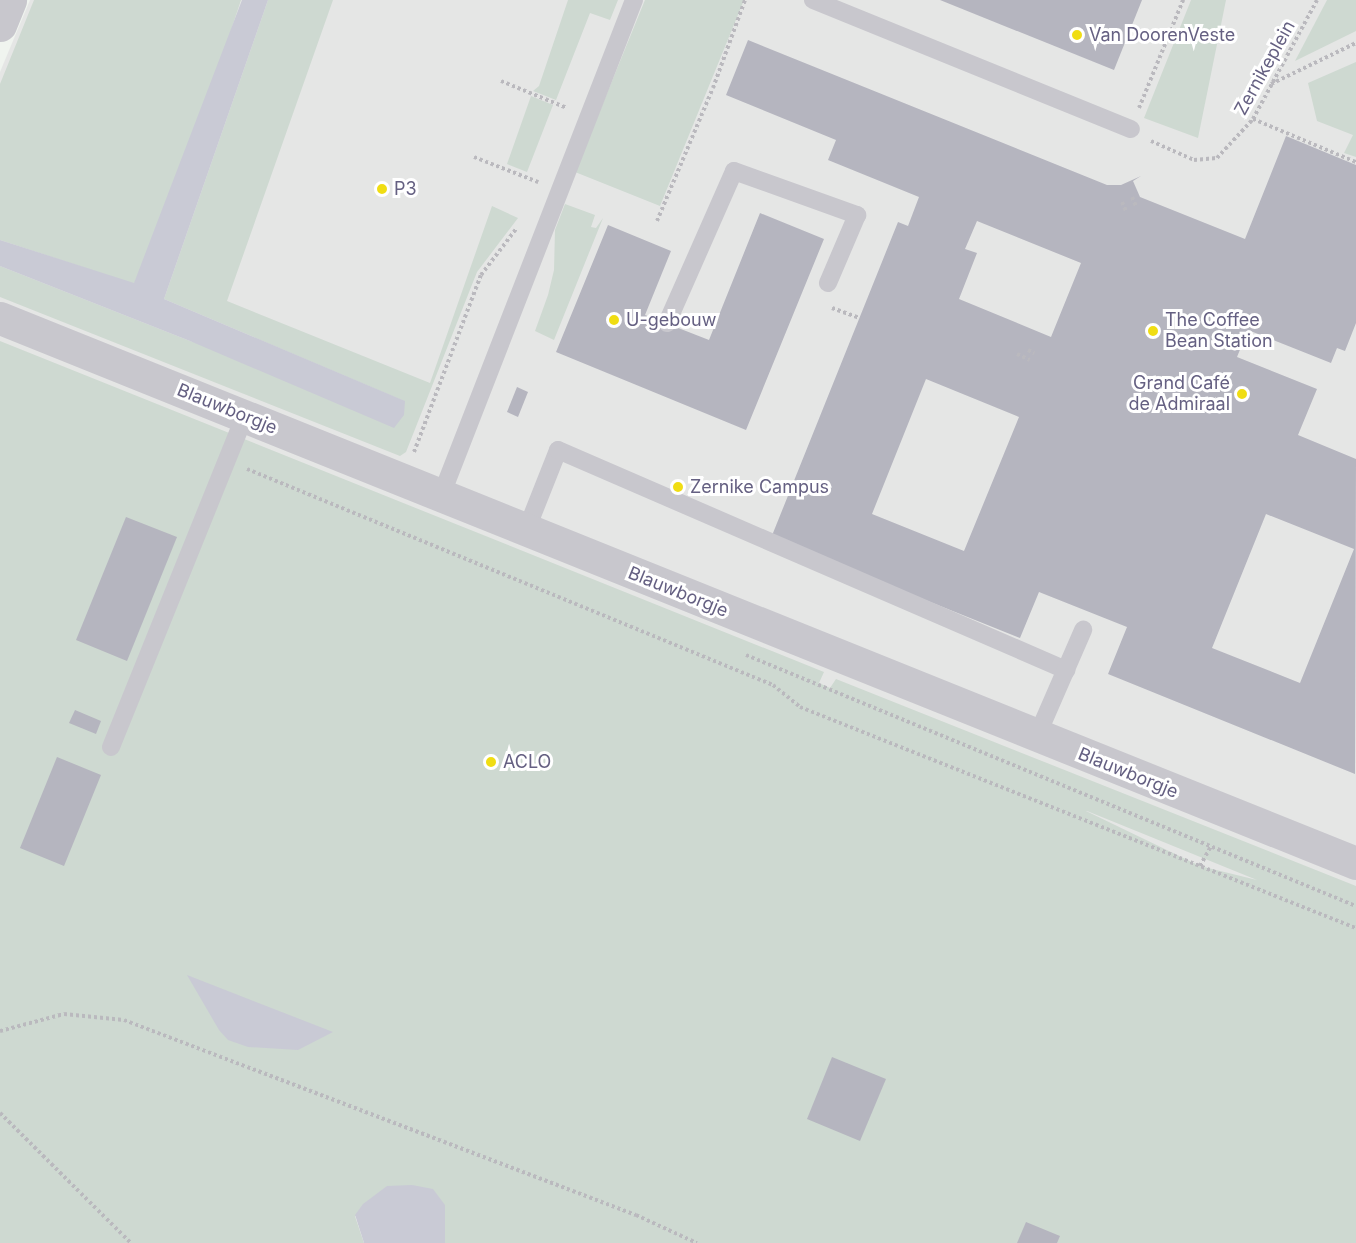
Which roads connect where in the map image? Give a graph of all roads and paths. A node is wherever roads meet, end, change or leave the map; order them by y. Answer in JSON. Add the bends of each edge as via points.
{"nodes":[{"id":1,"x":10,"y":0,"type":"edge"},
{"id":2,"x":634,"y":0,"type":"edge"},
{"id":3,"x":745,"y":0,"type":"edge"},
{"id":4,"x":813,"y":0,"type":"edge"},
{"id":5,"x":1183,"y":0,"type":"edge"},
{"id":6,"x":1317,"y":0,"type":"edge"},
{"id":7,"x":0,"y":25,"type":"edge"},
{"id":8,"x":1356,"y":43,"type":"edge"},
{"id":9,"x":501,"y":81,"type":"dead end"},
{"id":10,"x":1271,"y":84,"type":"junction"},
{"id":11,"x":588,"y":117,"type":"junction"},
{"id":12,"x":1253,"y":119,"type":"junction"},
{"id":13,"x":1131,"y":129,"type":"junction"},
{"id":14,"x":474,"y":157,"type":"dead end"},
{"id":15,"x":1356,"y":162,"type":"edge"},
{"id":16,"x":562,"y":186,"type":"junction"},
{"id":17,"x":1132,"y":197,"type":"dead end"},
{"id":18,"x":1122,"y":202,"type":"dead end"},
{"id":19,"x":1136,"y":206,"type":"dead end"},
{"id":20,"x":1126,"y":211,"type":"dead end"},
{"id":21,"x":657,"y":221,"type":"dead end"},
{"id":22,"x":520,"y":224,"type":"dead end"},
{"id":23,"x":828,"y":283,"type":"dead end"},
{"id":24,"x":0,"y":318,"type":"edge"},
{"id":25,"x":667,"y":323,"type":"dead end"},
{"id":26,"x":1028,"y":350,"type":"dead end"},
{"id":27,"x":1035,"y":353,"type":"dead end"},
{"id":28,"x":1017,"y":354,"type":"dead end"},
{"id":29,"x":1023,"y":358,"type":"dead end"},
{"id":30,"x":245,"y":416,"type":"junction"},
{"id":31,"x":227,"y":461,"type":"junction"},
{"id":32,"x":403,"y":481,"type":"junction"},
{"id":33,"x":441,"y":496,"type":"junction"},
{"id":34,"x":526,"y":531,"type":"junction"},
{"id":35,"x":1083,"y":630,"type":"dead end"},
{"id":36,"x":1066,"y":670,"type":"junction"},
{"id":37,"x":1036,"y":736,"type":"junction"},
{"id":38,"x":111,"y":747,"type":"dead end"},
{"id":39,"x":1356,"y":863,"type":"edge"},
{"id":40,"x":1356,"y":928,"type":"edge"},
{"id":41,"x":0,"y":1031,"type":"edge"},
{"id":42,"x":0,"y":1113,"type":"edge"},
{"id":43,"x":131,"y":1243,"type":"edge"},
{"id":44,"x":698,"y":1243,"type":"edge"}],
"edges":[{"from":1,"to":7,"type":"street"},
{"from":2,"to":11,"type":"lane"},
{"from":3,"to":21,"type":"path"},
{"from":4,"to":13,"type":"lane"},
{"from":5,"to":13,"type":"path"},
{"from":6,"to":10,"type":"path","name":"Zernikeplein"},
{"from":8,"to":10,"type":"path"},
{"from":9,"to":11,"type":"path"},
{"from":10,"to":12,"type":"path","name":"Zernikeplein"},
{"from":11,"to":16,"type":"lane"},
{"from":12,"to":13,"type":"path","name":"Zernikeplein","via":[[1216,158],[1194,160]]},
{"from":12,"to":15,"type":"path"},
{"from":14,"to":16,"type":"path","via":[[553,187]]},
{"from":16,"to":33,"type":"lane"},
{"from":17,"to":19,"type":"path"},
{"from":18,"to":20,"type":"path"},
{"from":22,"to":32,"type":"path","via":[[481,275]]},
{"from":23,"to":25,"type":"lane","via":[[856,215],[734,171]]},
{"from":24,"to":30,"type":"street","name":"Blauwborgje"},
{"from":26,"to":27,"type":"path"},
{"from":28,"to":29,"type":"path","via":[[1030,361]]},
{"from":30,"to":31,"type":"lane"},
{"from":30,"to":32,"type":"street","name":"Blauwborgje"},
{"from":31,"to":38,"type":"lane"},
{"from":31,"to":40,"type":"path","via":[[773,685],[800,707]]},
{"from":32,"to":33,"type":"street","name":"Blauwborgje"},
{"from":33,"to":34,"type":"street","name":"Blauwborgje"},
{"from":34,"to":36,"type":"lane","via":[[558,450]]},
{"from":34,"to":37,"type":"street","name":"Blauwborgje"},
{"from":35,"to":36,"type":"lane"},
{"from":36,"to":37,"type":"lane"},
{"from":37,"to":39,"type":"street","name":"Blauwborgje"},
{"from":41,"to":44,"type":"path","via":[[64,1014],[124,1020],[625,1211]]},
{"from":42,"to":43,"type":"path"}]}
